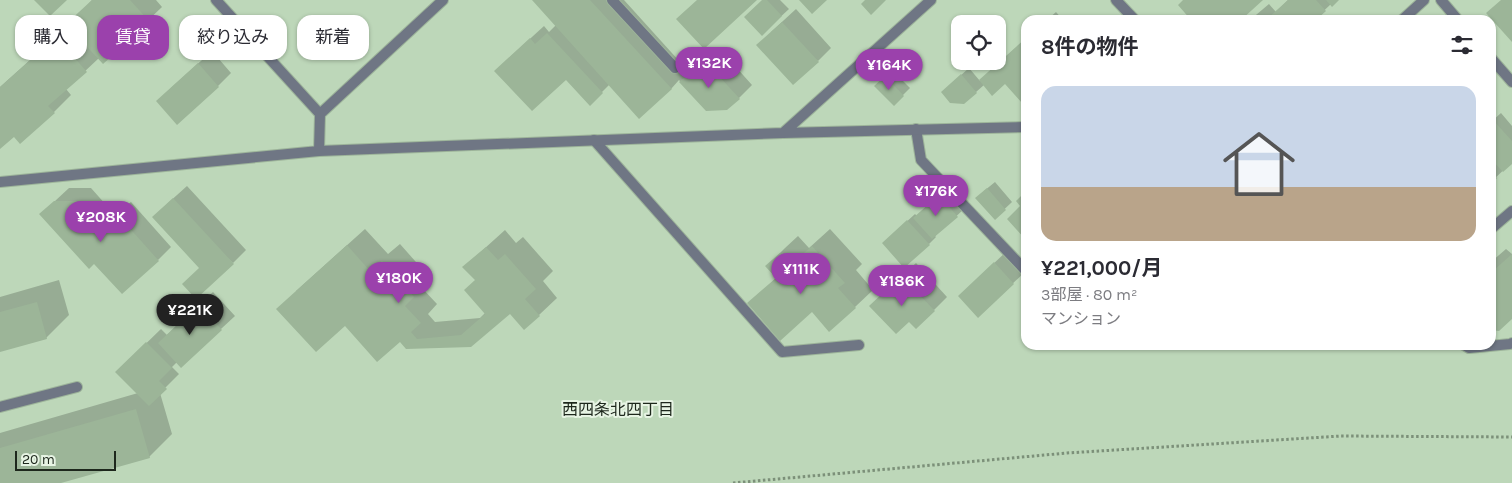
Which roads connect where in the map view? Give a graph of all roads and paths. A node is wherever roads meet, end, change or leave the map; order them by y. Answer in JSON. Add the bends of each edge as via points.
{"nodes":[{"id":1,"x":216,"y":0,"type":"edge"},
{"id":2,"x":443,"y":0,"type":"edge"},
{"id":3,"x":612,"y":0,"type":"edge"},
{"id":4,"x":931,"y":0,"type":"edge"},
{"id":5,"x":1116,"y":0,"type":"edge"},
{"id":6,"x":1424,"y":0,"type":"edge"},
{"id":7,"x":1441,"y":0,"type":"edge"},
{"id":8,"x":1130,"y":15,"type":"edge"},
{"id":9,"x":1408,"y":15,"type":"edge"},
{"id":10,"x":1454,"y":15,"type":"edge"},
{"id":11,"x":1496,"y":64,"type":"edge"},
{"id":12,"x":675,"y":68,"type":"dead end"},
{"id":13,"x":1512,"y":82,"type":"edge"},
{"id":14,"x":320,"y":114,"type":"junction"},
{"id":15,"x":1021,"y":127,"type":"edge"},
{"id":16,"x":916,"y":129,"type":"junction"},
{"id":17,"x":782,"y":133,"type":"junction"},
{"id":18,"x":594,"y":140,"type":"junction"},
{"id":19,"x":319,"y":151,"type":"junction"},
{"id":20,"x":0,"y":182,"type":"edge"},
{"id":21,"x":1512,"y":210,"type":"edge"},
{"id":22,"x":1496,"y":224,"type":"edge"},
{"id":23,"x":1021,"y":266,"type":"edge"},
{"id":24,"x":1511,"y":344,"type":"edge"},
{"id":25,"x":858,"y":345,"type":"dead end"},
{"id":26,"x":1496,"y":345,"type":"edge"},
{"id":27,"x":77,"y":387,"type":"dead end"},
{"id":28,"x":0,"y":406,"type":"edge"},
{"id":29,"x":1512,"y":437,"type":"edge"},
{"id":30,"x":733,"y":483,"type":"edge"}],
"edges":[{"from":1,"to":14,"type":"street"},
{"from":2,"to":14,"type":"street"},
{"from":3,"to":12,"type":"street"},
{"from":4,"to":17,"type":"street"},
{"from":5,"to":8,"type":"street"},
{"from":6,"to":9,"type":"street"},
{"from":7,"to":10,"type":"street"},
{"from":11,"to":13,"type":"street"},
{"from":14,"to":19,"type":"street"},
{"from":15,"to":16,"type":"street"},
{"from":16,"to":17,"type":"street"},
{"from":16,"to":23,"type":"street","via":[[921,160]]},
{"from":17,"to":18,"type":"street"},
{"from":18,"to":19,"type":"street"},
{"from":18,"to":25,"type":"street","via":[[782,352]]},
{"from":19,"to":20,"type":"street"},
{"from":21,"to":22,"type":"street"},
{"from":24,"to":26,"type":"street"},
{"from":27,"to":28,"type":"street"},
{"from":29,"to":30,"type":"path","via":[[1341,436],[1068,453]]}]}
